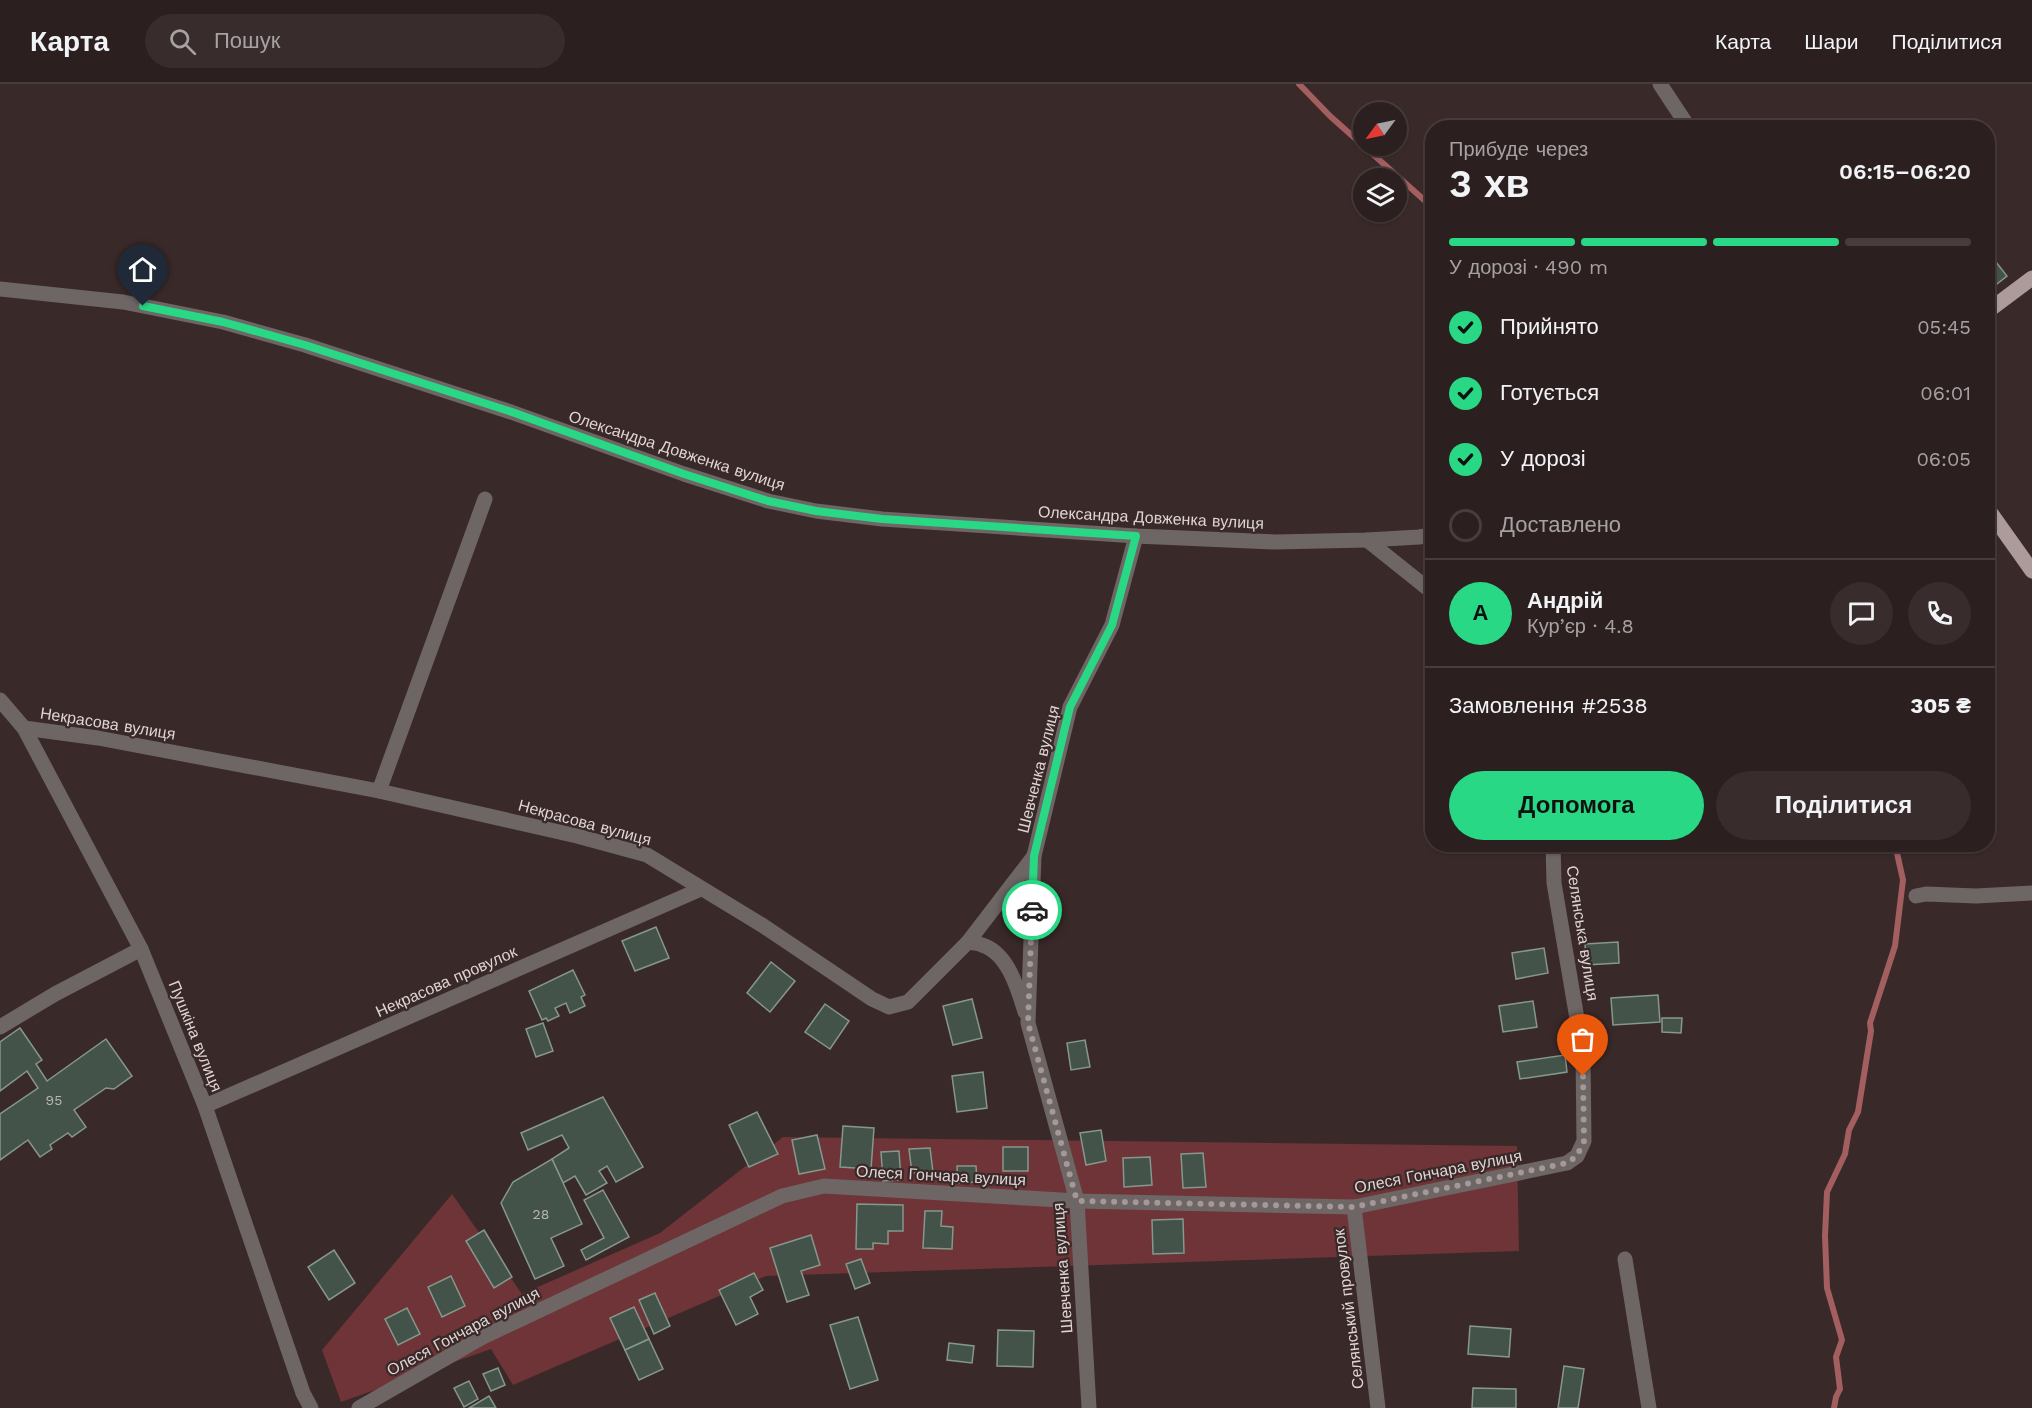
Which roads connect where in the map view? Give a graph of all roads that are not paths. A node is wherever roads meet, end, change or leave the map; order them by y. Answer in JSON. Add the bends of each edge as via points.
{"nodes":[{"id":1,"x":1660,"y":84,"type":"edge"},
{"id":2,"x":1684,"y":120,"type":"edge"},
{"id":3,"x":2032,"y":278,"type":"edge"},
{"id":4,"x":0,"y":289,"type":"edge"},
{"id":5,"x":1995,"y":306,"type":"edge"},
{"id":6,"x":485,"y":499,"type":"dead end"},
{"id":7,"x":1995,"y":519,"type":"edge"},
{"id":8,"x":1136,"y":536,"type":"junction"},
{"id":9,"x":1425,"y":536,"type":"edge"},
{"id":10,"x":1367,"y":540,"type":"junction"},
{"id":11,"x":2032,"y":570,"type":"edge"},
{"id":12,"x":1425,"y":586,"type":"edge"},
{"id":13,"x":0,"y":700,"type":"edge"},
{"id":14,"x":24,"y":728,"type":"junction"},
{"id":15,"x":380,"y":791,"type":"junction"},
{"id":16,"x":1553,"y":852,"type":"edge"},
{"id":17,"x":1034,"y":856,"type":"junction"},
{"id":18,"x":701,"y":889,"type":"junction"},
{"id":19,"x":2032,"y":893,"type":"edge"},
{"id":20,"x":1916,"y":896,"type":"dead end"},
{"id":21,"x":968,"y":942,"type":"junction"},
{"id":22,"x":141,"y":950,"type":"junction"},
{"id":23,"x":1028,"y":1023,"type":"junction"},
{"id":24,"x":0,"y":1027,"type":"edge"},
{"id":25,"x":205,"y":1106,"type":"junction"},
{"id":26,"x":1567,"y":1163,"type":"joint"},
{"id":27,"x":1077,"y":1201,"type":"junction"},
{"id":28,"x":1354,"y":1207,"type":"junction"},
{"id":29,"x":1625,"y":1259,"type":"dead end"},
{"id":30,"x":311,"y":1408,"type":"edge"},
{"id":31,"x":359,"y":1408,"type":"edge"},
{"id":32,"x":1089,"y":1408,"type":"edge"},
{"id":33,"x":1378,"y":1408,"type":"edge"},
{"id":34,"x":1649,"y":1408,"type":"edge"}],
"edges":[{"from":1,"to":2,"type":"street"},
{"from":3,"to":5,"type":"main road"},
{"from":4,"to":8,"type":"street","name":"Олександра Довженка вулиця","via":[[123,302],[223,322],[512,412],[778,503],[882,519]]},
{"from":6,"to":15,"type":"street"},
{"from":7,"to":11,"type":"main road"},
{"from":8,"to":10,"type":"street","name":"Олександра Довженка вулиця","via":[[1275,542]]},
{"from":8,"to":17,"type":"street","name":"Шевченка вулиця","via":[[1112,625],[1070,707]]},
{"from":9,"to":10,"type":"street","name":"Олександра Довженка вулиця"},
{"from":10,"to":12,"type":"street"},
{"from":13,"to":14,"type":"street","name":"Пушкіна вулиця"},
{"from":14,"to":15,"type":"street","name":"Некрасова вулиця","via":[[98,738]]},
{"from":14,"to":22,"type":"street","name":"Пушкіна вулиця"},
{"from":15,"to":18,"type":"street","name":"Некрасова вулиця","via":[[647,855]]},
{"from":16,"to":26,"type":"street","name":"Селянська вулиця","via":[[1554,883],[1583,1054],[1584,1141],[1577,1156]]},
{"from":17,"to":21,"type":"street","name":"Некрасова вулиця"},
{"from":17,"to":23,"type":"street","name":"Шевченка вулиця"},
{"from":18,"to":21,"type":"street","name":"Некрасова вулиця","via":[[889,1007],[908,1002]]},
{"from":18,"to":25,"type":"street","name":"Некрасова провулок"},
{"from":19,"to":20,"type":"street"},
{"from":21,"to":23,"type":"street","name":"Шевченка вулиця","via":[[995,952],[1008,968]]},
{"from":22,"to":24,"type":"street"},
{"from":22,"to":25,"type":"street","name":"Пушкіна вулиця"},
{"from":23,"to":27,"type":"street","name":"Шевченка вулиця"},
{"from":25,"to":30,"type":"street","name":"Пушкіна вулиця"},
{"from":26,"to":28,"type":"street","name":"Олеся Гончара вулиця"},
{"from":27,"to":28,"type":"street","name":"Олеся Гончара вулиця"},
{"from":27,"to":31,"type":"street","name":"Олеся Гончара вулиця","via":[[824,1186],[782,1196],[481,1338]]},
{"from":27,"to":32,"type":"street","name":"Шевченка вулиця"},
{"from":28,"to":33,"type":"street","name":"Селянський провулок"},
{"from":29,"to":34,"type":"street"}]}
